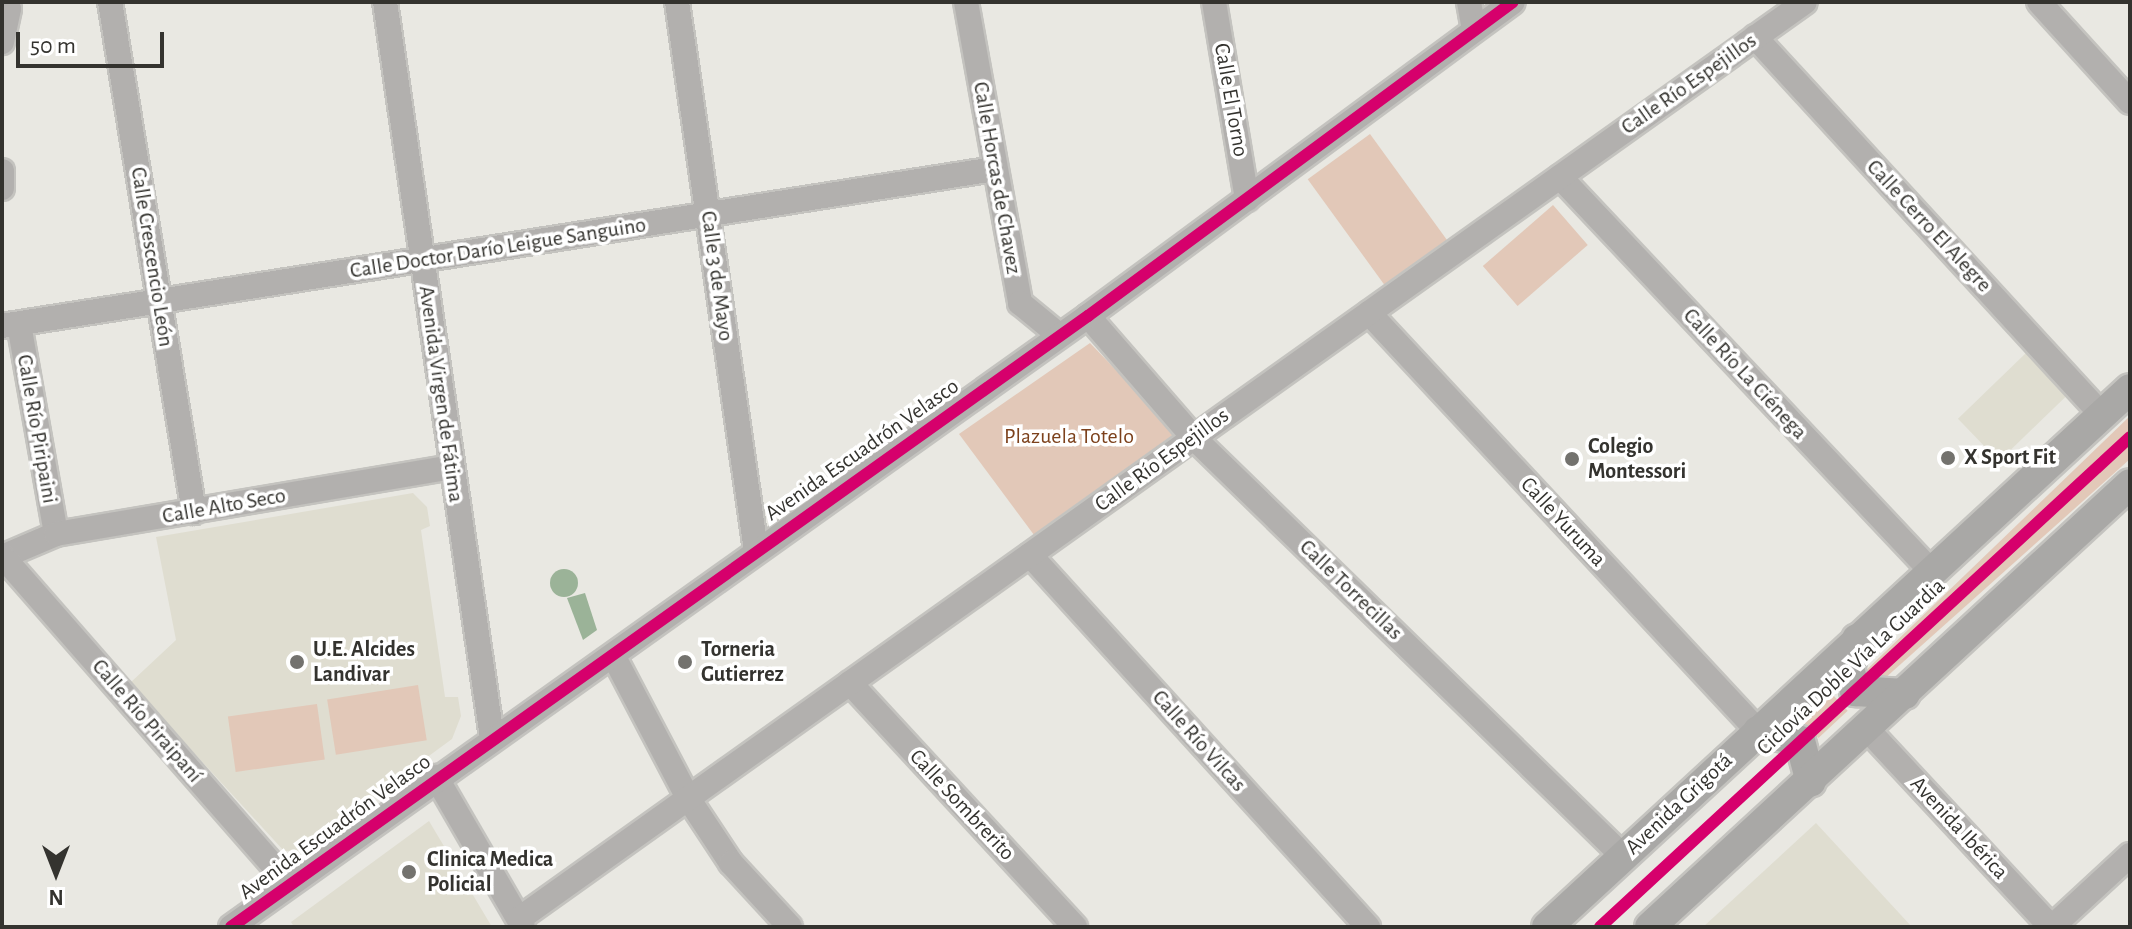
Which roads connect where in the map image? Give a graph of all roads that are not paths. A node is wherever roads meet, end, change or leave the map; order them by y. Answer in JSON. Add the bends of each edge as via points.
{"nodes":[{"id":1,"x":110,"y":2,"type":"edge"},
{"id":2,"x":385,"y":2,"type":"edge"},
{"id":3,"x":677,"y":2,"type":"edge"},
{"id":4,"x":966,"y":2,"type":"edge"},
{"id":5,"x":1214,"y":2,"type":"edge"},
{"id":6,"x":1469,"y":2,"type":"edge"},
{"id":7,"x":1513,"y":2,"type":"edge"},
{"id":8,"x":2039,"y":2,"type":"edge"},
{"id":9,"x":1792,"y":6,"type":"edge"},
{"id":10,"x":2,"y":7,"type":"edge"},
{"id":11,"x":1474,"y":30,"type":"junction"},
{"id":12,"x":1755,"y":37,"type":"junction"},
{"id":13,"x":2,"y":42,"type":"edge"},
{"id":14,"x":2130,"y":102,"type":"edge"},
{"id":15,"x":994,"y":169,"type":"junction"},
{"id":16,"x":2,"y":171,"type":"edge"},
{"id":17,"x":1560,"y":177,"type":"junction"},
{"id":18,"x":2,"y":188,"type":"edge"},
{"id":19,"x":1247,"y":199,"type":"junction"},
{"id":20,"x":708,"y":216,"type":"junction"},
{"id":21,"x":421,"y":259,"type":"junction"},
{"id":22,"x":159,"y":301,"type":"junction"},
{"id":23,"x":1369,"y":313,"type":"junction"},
{"id":24,"x":1088,"y":316,"type":"junction"},
{"id":25,"x":10,"y":325,"type":"edge"},
{"id":26,"x":1059,"y":335,"type":"junction"},
{"id":27,"x":2130,"y":389,"type":"edge"},
{"id":28,"x":2102,"y":415,"type":"junction"},
{"id":29,"x":1194,"y":438,"type":"junction"},
{"id":30,"x":451,"y":467,"type":"junction"},
{"id":31,"x":2130,"y":484,"type":"edge"},
{"id":32,"x":194,"y":512,"type":"junction"},
{"id":33,"x":56,"y":534,"type":"junction"},
{"id":34,"x":756,"y":550,"type":"junction"},
{"id":35,"x":1030,"y":555,"type":"junction"},
{"id":36,"x":3,"y":558,"type":"edge"},
{"id":37,"x":1931,"y":571,"type":"junction"},
{"id":38,"x":1857,"y":639,"type":"junction"},
{"id":39,"x":614,"y":657,"type":"junction"},
{"id":40,"x":850,"y":683,"type":"junction"},
{"id":41,"x":1905,"y":694,"type":"junction"},
{"id":42,"x":1867,"y":729,"type":"junction"},
{"id":43,"x":1758,"y":731,"type":"junction"},
{"id":44,"x":492,"y":737,"type":"junction"},
{"id":45,"x":436,"y":777,"type":"junction"},
{"id":46,"x":1811,"y":782,"type":"junction"},
{"id":47,"x":688,"y":798,"type":"junction"},
{"id":48,"x":2130,"y":855,"type":"edge"},
{"id":49,"x":1623,"y":856,"type":"junction"},
{"id":50,"x":289,"y":884,"type":"junction"},
{"id":51,"x":521,"y":923,"type":"edge"},
{"id":52,"x":231,"y":927,"type":"edge"},
{"id":53,"x":790,"y":927,"type":"edge"},
{"id":54,"x":1075,"y":927,"type":"edge"},
{"id":55,"x":1368,"y":927,"type":"edge"},
{"id":56,"x":1547,"y":927,"type":"edge"},
{"id":57,"x":1650,"y":927,"type":"edge"},
{"id":58,"x":2051,"y":927,"type":"edge"}],
"edges":[{"from":1,"to":22,"type":"street","name":"Calle Crescencio León"},
{"from":2,"to":21,"type":"street","name":"Avenida Virgen de Fátima"},
{"from":3,"to":20,"type":"street","name":"Calle 3 de Mayo"},
{"from":4,"to":15,"type":"street","name":"Calle Horcas de Chavez"},
{"from":5,"to":19,"type":"street","name":"Calle El Torno"},
{"from":6,"to":11,"type":"street"},
{"from":7,"to":11,"type":"street","name":"Avenida Escuadrón Velasco"},
{"from":8,"to":14,"type":"street"},
{"from":9,"to":12,"type":"street","name":"Calle Río Espejillos"},
{"from":10,"to":13,"type":"street","via":[[9,9]]},
{"from":11,"to":19,"type":"street","name":"Avenida Escuadrón Velasco"},
{"from":12,"to":17,"type":"street","name":"Calle Río Espejillos"},
{"from":12,"to":28,"type":"street","name":"Calle Cerro El Alegre"},
{"from":15,"to":20,"type":"street","name":"Calle Doctor Darío Leigue Sanguino"},
{"from":15,"to":26,"type":"street","name":"Calle Horcas de Chavez","via":[[1020,303]]},
{"from":16,"to":18,"type":"street"},
{"from":17,"to":23,"type":"street","name":"Calle Río Espejillos"},
{"from":17,"to":37,"type":"street","name":"Calle Río La Ciénega"},
{"from":19,"to":24,"type":"street","name":"Avenida Escuadrón Velasco"},
{"from":20,"to":21,"type":"street","name":"Calle Doctor Darío Leigue Sanguino"},
{"from":20,"to":34,"type":"street","name":"Calle 3 de Mayo"},
{"from":21,"to":22,"type":"street","name":"Calle Doctor Darío Leigue Sanguino"},
{"from":21,"to":30,"type":"street","name":"Avenida Virgen de Fátima"},
{"from":22,"to":25,"type":"street","name":"Calle Doctor Darío Leigue Sanguino"},
{"from":22,"to":32,"type":"street","name":"Calle Crescencio León"},
{"from":23,"to":29,"type":"street","name":"Calle Río Espejillos"},
{"from":23,"to":43,"type":"street","name":"Calle Yuruma"},
{"from":24,"to":26,"type":"street","name":"Avenida Escuadrón Velasco"},
{"from":24,"to":29,"type":"street","name":"Calle Torrecillas"},
{"from":25,"to":33,"type":"street","name":"Calle Río Piripaini"},
{"from":26,"to":34,"type":"street","name":"Avenida Escuadrón Velasco"},
{"from":27,"to":28,"type":"main road","name":"Avenida Grigotá"},
{"from":28,"to":37,"type":"main road","name":"Avenida Grigotá"},
{"from":29,"to":35,"type":"street","name":"Calle Río Espejillos"},
{"from":29,"to":49,"type":"street","name":"Calle Torrecillas"},
{"from":30,"to":32,"type":"street","name":"Calle Alto Seco"},
{"from":30,"to":44,"type":"street","name":"Avenida Virgen de Fátima"},
{"from":31,"to":41,"type":"main road"},
{"from":32,"to":33,"type":"street","name":"Calle Alto Seco"},
{"from":33,"to":36,"type":"street","name":"Calle Alto Seco"},
{"from":34,"to":39,"type":"street","name":"Avenida Escuadrón Velasco"},
{"from":35,"to":40,"type":"street","name":"Calle Río Espejillos"},
{"from":35,"to":55,"type":"street","name":"Calle Río Vilcas"},
{"from":36,"to":50,"type":"street","name":"Calle Río Piraipaní"},
{"from":37,"to":38,"type":"main road","name":"Avenida Grigotá"},
{"from":38,"to":41,"type":"main road","via":[[1849,668],[1855,691]]},
{"from":38,"to":43,"type":"main road","name":"Avenida Grigotá"},
{"from":39,"to":44,"type":"street","name":"Avenida Escuadrón Velasco"},
{"from":39,"to":47,"type":"street"},
{"from":40,"to":47,"type":"street","name":"Calle Río Espejillos"},
{"from":40,"to":54,"type":"street","name":"Calle Sombrerito"},
{"from":41,"to":42,"type":"main road"},
{"from":42,"to":46,"type":"main road"},
{"from":42,"to":58,"type":"street","name":"Avenida Ibérica"},
{"from":43,"to":46,"type":"main road","via":[[1800,741]]},
{"from":43,"to":49,"type":"main road","name":"Avenida Grigotá"},
{"from":44,"to":45,"type":"street","name":"Avenida Escuadrón Velasco"},
{"from":45,"to":50,"type":"street","name":"Avenida Escuadrón Velasco"},
{"from":45,"to":51,"type":"street"},
{"from":46,"to":57,"type":"main road"},
{"from":47,"to":51,"type":"street","name":"Calle Río Espejillos"},
{"from":47,"to":53,"type":"street","via":[[731,863]]},
{"from":48,"to":58,"type":"street"},
{"from":49,"to":56,"type":"main road","name":"Avenida Grigotá"},
{"from":50,"to":52,"type":"street","name":"Avenida Escuadrón Velasco"}]}
